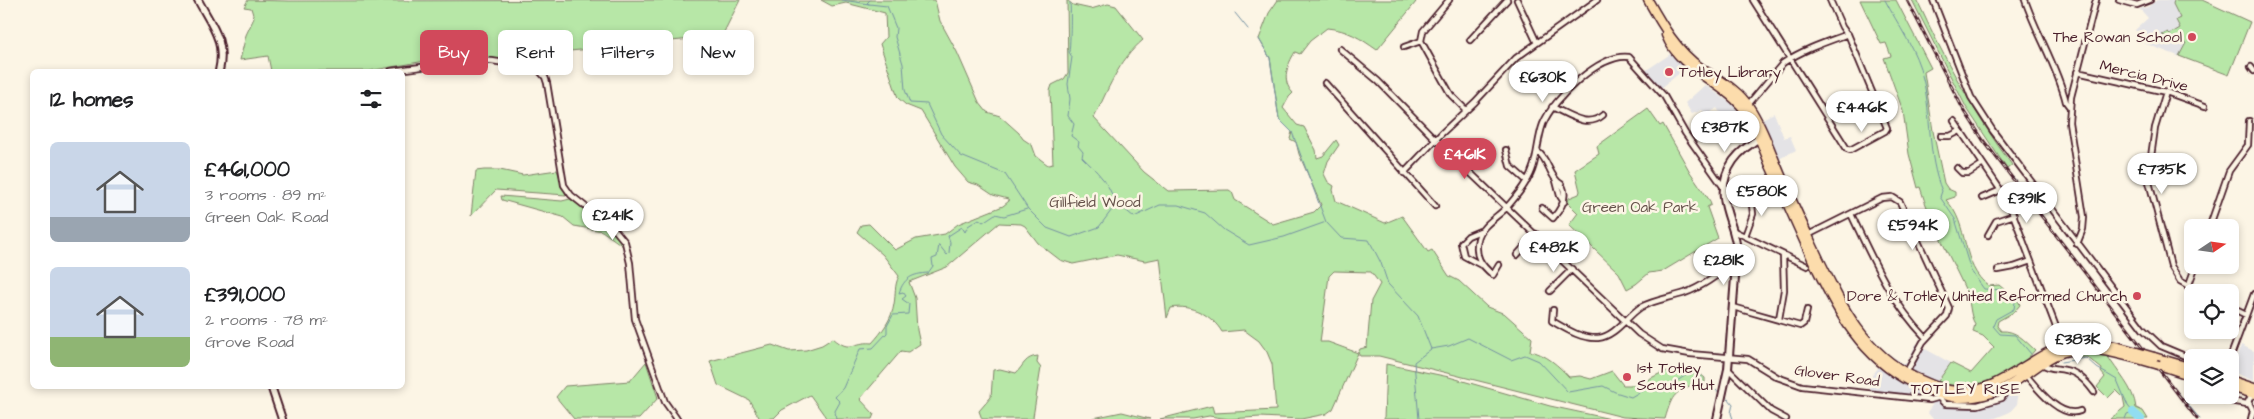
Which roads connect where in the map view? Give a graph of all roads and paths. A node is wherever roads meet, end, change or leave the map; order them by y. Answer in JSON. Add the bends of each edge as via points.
{"nodes":[{"id":1,"x":198,"y":0,"type":"edge"},
{"id":2,"x":1449,"y":0,"type":"edge"},
{"id":3,"x":1507,"y":0,"type":"edge"},
{"id":4,"x":1518,"y":0,"type":"edge"},
{"id":5,"x":1597,"y":0,"type":"edge"},
{"id":6,"x":1648,"y":0,"type":"edge"},
{"id":7,"x":1752,"y":0,"type":"edge"},
{"id":8,"x":1830,"y":0,"type":"edge"},
{"id":9,"x":1933,"y":0,"type":"edge"},
{"id":10,"x":2025,"y":0,"type":"edge"},
{"id":11,"x":2096,"y":0,"type":"edge"},
{"id":12,"x":2118,"y":0,"type":"edge"},
{"id":13,"x":2150,"y":0,"type":"edge"},
{"id":14,"x":1847,"y":34,"type":"junction"},
{"id":15,"x":1470,"y":40,"type":"dead end"},
{"id":16,"x":1421,"y":41,"type":"junction"},
{"id":17,"x":1537,"y":43,"type":"junction"},
{"id":18,"x":1404,"y":47,"type":"dead end"},
{"id":19,"x":1340,"y":49,"type":"dead end"},
{"id":20,"x":1790,"y":58,"type":"junction"},
{"id":21,"x":220,"y":69,"type":"edge"},
{"id":22,"x":405,"y":69,"type":"edge"},
{"id":23,"x":2077,"y":72,"type":"junction"},
{"id":24,"x":1325,"y":83,"type":"dead end"},
{"id":25,"x":2166,"y":92,"type":"junction"},
{"id":26,"x":2069,"y":106,"type":"junction"},
{"id":27,"x":2205,"y":106,"type":"dead end"},
{"id":28,"x":1552,"y":107,"type":"junction"},
{"id":29,"x":1746,"y":107,"type":"junction"},
{"id":30,"x":1466,"y":110,"type":"junction"},
{"id":31,"x":1603,"y":115,"type":"dead end"},
{"id":32,"x":2249,"y":120,"type":"dead end"},
{"id":33,"x":1954,"y":121,"type":"dead end"},
{"id":34,"x":1960,"y":131,"type":"junction"},
{"id":35,"x":1942,"y":136,"type":"dead end"},
{"id":36,"x":1762,"y":137,"type":"junction"},
{"id":37,"x":1436,"y":140,"type":"junction"},
{"id":38,"x":1506,"y":150,"type":"dead end"},
{"id":39,"x":1537,"y":151,"type":"junction"},
{"id":40,"x":1983,"y":164,"type":"junction"},
{"id":41,"x":1958,"y":168,"type":"dead end"},
{"id":42,"x":1404,"y":173,"type":"junction"},
{"id":43,"x":1527,"y":181,"type":"junction"},
{"id":44,"x":1725,"y":189,"type":"junction"},
{"id":45,"x":2001,"y":190,"type":"junction"},
{"id":46,"x":1751,"y":196,"type":"dead end"},
{"id":47,"x":1982,"y":198,"type":"dead end"},
{"id":48,"x":1435,"y":206,"type":"dead end"},
{"id":49,"x":1507,"y":207,"type":"junction"},
{"id":50,"x":1542,"y":208,"type":"dead end"},
{"id":51,"x":1851,"y":214,"type":"junction"},
{"id":52,"x":2014,"y":215,"type":"junction"},
{"id":53,"x":2212,"y":219,"type":"edge"},
{"id":54,"x":1480,"y":231,"type":"junction"},
{"id":55,"x":1734,"y":231,"type":"junction"},
{"id":56,"x":1536,"y":234,"type":"junction"},
{"id":57,"x":1988,"y":235,"type":"dead end"},
{"id":58,"x":1746,"y":236,"type":"junction"},
{"id":59,"x":1805,"y":236,"type":"junction"},
{"id":60,"x":2077,"y":244,"type":"junction"},
{"id":61,"x":1516,"y":255,"type":"dead end"},
{"id":62,"x":1783,"y":255,"type":"junction"},
{"id":63,"x":1736,"y":260,"type":"junction"},
{"id":64,"x":2031,"y":261,"type":"junction"},
{"id":65,"x":1481,"y":265,"type":"junction"},
{"id":66,"x":1499,"y":265,"type":"dead end"},
{"id":67,"x":1807,"y":266,"type":"dead end"},
{"id":68,"x":1572,"y":269,"type":"junction"},
{"id":69,"x":1998,"y":270,"type":"dead end"},
{"id":70,"x":2184,"y":284,"type":"edge"},
{"id":71,"x":1550,"y":291,"type":"dead end"},
{"id":72,"x":2254,"y":294,"type":"edge"},
{"id":73,"x":1733,"y":307,"type":"junction"},
{"id":74,"x":1553,"y":310,"type":"dead end"},
{"id":75,"x":1807,"y":310,"type":"dead end"},
{"id":76,"x":2239,"y":312,"type":"edge"},
{"id":77,"x":2246,"y":315,"type":"junction"},
{"id":78,"x":1779,"y":319,"type":"junction"},
{"id":79,"x":1625,"y":320,"type":"junction"},
{"id":80,"x":1926,"y":338,"type":"junction"},
{"id":81,"x":2065,"y":349,"type":"junction"},
{"id":82,"x":2233,"y":349,"type":"edge"},
{"id":83,"x":2136,"y":354,"type":"junction"},
{"id":84,"x":1729,"y":356,"type":"junction"},
{"id":85,"x":2184,"y":356,"type":"edge"},
{"id":86,"x":2041,"y":363,"type":"junction"},
{"id":87,"x":2184,"y":366,"type":"edge"},
{"id":88,"x":1728,"y":369,"type":"junction"},
{"id":89,"x":2024,"y":372,"type":"junction"},
{"id":90,"x":1906,"y":373,"type":"junction"},
{"id":91,"x":2184,"y":373,"type":"edge"},
{"id":92,"x":2239,"y":384,"type":"edge"},
{"id":93,"x":2239,"y":388,"type":"edge"},
{"id":94,"x":272,"y":389,"type":"edge"},
{"id":95,"x":2254,"y":391,"type":"edge"},
{"id":96,"x":2094,"y":392,"type":"dead end"},
{"id":97,"x":1939,"y":393,"type":"junction"},
{"id":98,"x":2239,"y":403,"type":"edge"},
{"id":99,"x":2249,"y":403,"type":"junction"},
{"id":100,"x":2080,"y":411,"type":"dead end"},
{"id":101,"x":1719,"y":418,"type":"edge"},
{"id":102,"x":2251,"y":418,"type":"edge"},
{"id":103,"x":282,"y":419,"type":"edge"},
{"id":104,"x":677,"y":419,"type":"edge"},
{"id":105,"x":1786,"y":419,"type":"edge"}],
"edges":[{"from":1,"to":21,"type":"street","via":[[221,44]]},
{"from":2,"to":16,"type":"street","via":[[1423,31]]},
{"from":3,"to":15,"type":"street"},
{"from":4,"to":17,"type":"street"},
{"from":5,"to":17,"type":"street"},
{"from":6,"to":29,"type":"main road","via":[[1663,28],[1691,59],[1728,85]]},
{"from":7,"to":20,"type":"street"},
{"from":8,"to":14,"type":"street"},
{"from":9,"to":60,"type":"street","via":[[1971,97]]},
{"from":10,"to":26,"type":"street","via":[[2057,70]]},
{"from":11,"to":23,"type":"street"},
{"from":12,"to":13,"type":"street","via":[[2137,5]]},
{"from":14,"to":20,"type":"street"},
{"from":14,"to":20,"type":"street","via":[[1887,128],[1850,150]]},
{"from":16,"to":18,"type":"street"},
{"from":16,"to":30,"type":"street","via":[[1451,95]]},
{"from":17,"to":30,"type":"street","via":[[1513,60]]},
{"from":19,"to":37,"type":"street","name":"Glover Road","via":[[1378,81]]},
{"from":20,"to":29,"type":"street"},
{"from":22,"to":104,"type":"street","via":[[474,60],[509,62],[541,72],[547,83],[564,185],[571,195],[616,230],[625,242],[635,319],[665,402]]},
{"from":23,"to":25,"type":"street","name":"Mercia Drive"},
{"from":23,"to":26,"type":"street"},
{"from":24,"to":42,"type":"street"},
{"from":25,"to":27,"type":"street","name":"Mercia Drive"},
{"from":25,"to":70,"type":"street","via":[[2155,128],[2148,178],[2171,266]]},
{"from":26,"to":60,"type":"street","via":[[2084,217]]},
{"from":28,"to":31,"type":"street","via":[[1590,122]]},
{"from":28,"to":39,"type":"street","via":[[1542,126]]},
{"from":28,"to":44,"type":"street","via":[[1590,71],[1615,59],[1629,57],[1664,96],[1685,133]]},
{"from":29,"to":36,"type":"main road"},
{"from":30,"to":37,"type":"street"},
{"from":32,"to":53,"type":"street","via":[[2248,145],[2230,171]]},
{"from":33,"to":34,"type":"street"},
{"from":34,"to":35,"type":"street"},
{"from":34,"to":40,"type":"street"},
{"from":36,"to":44,"type":"street","via":[[1737,154]]},
{"from":36,"to":59,"type":"main road"},
{"from":37,"to":42,"type":"street"},
{"from":37,"to":49,"type":"street","name":"Glover Road"},
{"from":38,"to":43,"type":"street","via":[[1510,166]]},
{"from":39,"to":43,"type":"street"},
{"from":39,"to":50,"type":"street","via":[[1565,189],[1564,202],[1553,218]]},
{"from":40,"to":41,"type":"street","via":[[1967,174]]},
{"from":40,"to":45,"type":"street"},
{"from":42,"to":48,"type":"street"},
{"from":43,"to":49,"type":"street"},
{"from":44,"to":55,"type":"street","via":[[1724,198]]},
{"from":45,"to":47,"type":"street"},
{"from":45,"to":52,"type":"street"},
{"from":46,"to":58,"type":"street","via":[[1753,214]]},
{"from":49,"to":54,"type":"street"},
{"from":49,"to":56,"type":"street","name":"Glover Road"},
{"from":51,"to":59,"type":"street"},
{"from":51,"to":80,"type":"street","via":[[1892,296]]},
{"from":51,"to":80,"type":"street","via":[[1884,197],[1892,197],[1901,204],[1949,306],[1947,316]]},
{"from":52,"to":57,"type":"street","via":[[1996,221]]},
{"from":52,"to":64,"type":"street"},
{"from":54,"to":65,"type":"street","via":[[1477,250]]},
{"from":54,"to":65,"type":"street","via":[[1461,243],[1464,256]]},
{"from":55,"to":58,"type":"street"},
{"from":55,"to":63,"type":"street"},
{"from":56,"to":61,"type":"street"},
{"from":56,"to":68,"type":"street","name":"Glover Road"},
{"from":58,"to":62,"type":"street"},
{"from":59,"to":90,"type":"main road","via":[[1857,330],[1876,351]]},
{"from":59,"to":97,"type":"main road","via":[[1837,309],[1864,347],[1898,375]]},
{"from":60,"to":85,"type":"street","via":[[2148,334],[2161,346]]},
{"from":62,"to":67,"type":"street"},
{"from":62,"to":78,"type":"street","via":[[1784,290]]},
{"from":63,"to":73,"type":"street"},
{"from":63,"to":79,"type":"street","via":[[1700,286],[1650,303]]},
{"from":64,"to":69,"type":"street"},
{"from":64,"to":81,"type":"street"},
{"from":65,"to":66,"type":"street","via":[[1492,275]]},
{"from":68,"to":71,"type":"street"},
{"from":68,"to":79,"type":"street","name":"Glover Road"},
{"from":72,"to":77,"type":"street"},
{"from":73,"to":78,"type":"street"},
{"from":73,"to":84,"type":"street"},
{"from":74,"to":79,"type":"street","via":[[1552,321],[1586,337],[1605,336]]},
{"from":75,"to":78,"type":"street","via":[[1801,326]]},
{"from":76,"to":77,"type":"street"},
{"from":77,"to":82,"type":"street"},
{"from":79,"to":84,"type":"street","name":"Glover Road","via":[[1662,349]]},
{"from":80,"to":90,"type":"street"},
{"from":81,"to":83,"type":"main road"},
{"from":81,"to":83,"type":"main road","via":[[2096,343]]},
{"from":81,"to":86,"type":"main road"},
{"from":81,"to":89,"type":"main road","via":[[2037,358]]},
{"from":83,"to":87,"type":"main road","bridge":true},
{"from":83,"to":91,"type":"main road","bridge":true},
{"from":84,"to":88,"type":"street"},
{"from":84,"to":97,"type":"street","name":"Glover Road","via":[[1750,359],[1777,377],[1802,386],[1930,400]]},
{"from":86,"to":89,"type":"main road"},
{"from":86,"to":96,"type":"street","via":[[2071,372],[2088,382]]},
{"from":88,"to":101,"type":"street"},
{"from":88,"to":105,"type":"street","via":[[1770,411]]},
{"from":89,"to":97,"type":"main road","via":[[1989,394],[1968,398]]},
{"from":89,"to":100,"type":"street","via":[[2057,411],[2067,415]]},
{"from":90,"to":97,"type":"main road"},
{"from":92,"to":95,"type":"main road"},
{"from":93,"to":95,"type":"main road"},
{"from":94,"to":103,"type":"street"},
{"from":95,"to":99,"type":"street"},
{"from":98,"to":99,"type":"street"},
{"from":99,"to":102,"type":"street","via":[[2253,409]]}]}
